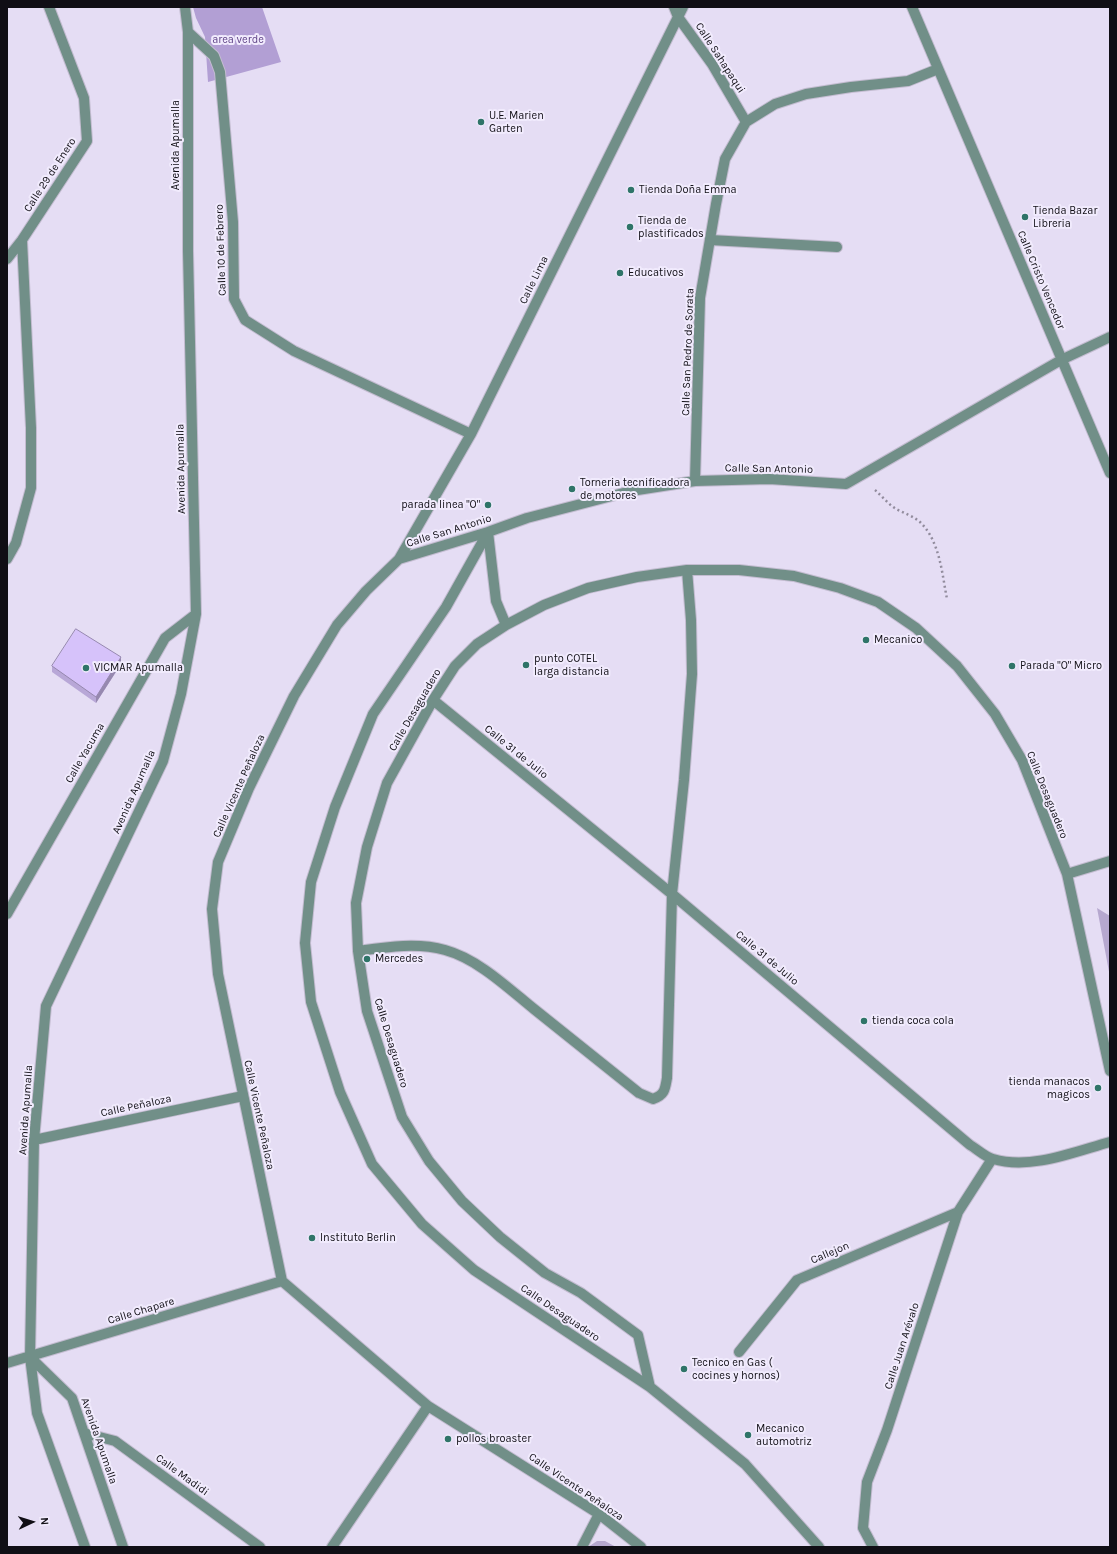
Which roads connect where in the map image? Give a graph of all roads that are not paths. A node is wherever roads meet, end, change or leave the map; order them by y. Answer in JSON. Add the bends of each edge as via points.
{"nodes":[{"id":1,"x":49,"y":7,"type":"edge"},
{"id":2,"x":185,"y":7,"type":"edge"},
{"id":3,"x":674,"y":7,"type":"edge"},
{"id":4,"x":683,"y":7,"type":"edge"},
{"id":5,"x":912,"y":7,"type":"edge"},
{"id":6,"x":678,"y":17,"type":"junction"},
{"id":7,"x":188,"y":32,"type":"junction"},
{"id":8,"x":938,"y":69,"type":"junction"},
{"id":9,"x":746,"y":122,"type":"junction"},
{"id":10,"x":22,"y":240,"type":"junction"},
{"id":11,"x":710,"y":240,"type":"junction"},
{"id":12,"x":837,"y":247,"type":"dead end"},
{"id":13,"x":7,"y":259,"type":"edge"},
{"id":14,"x":1110,"y":337,"type":"edge"},
{"id":15,"x":1062,"y":360,"type":"junction"},
{"id":16,"x":471,"y":434,"type":"junction"},
{"id":17,"x":1110,"y":473,"type":"edge"},
{"id":18,"x":696,"y":481,"type":"junction"},
{"id":19,"x":488,"y":532,"type":"junction"},
{"id":20,"x":7,"y":559,"type":"edge"},
{"id":21,"x":399,"y":559,"type":"junction"},
{"id":22,"x":687,"y":570,"type":"junction"},
{"id":23,"x":196,"y":614,"type":"junction"},
{"id":24,"x":506,"y":625,"type":"junction"},
{"id":25,"x":433,"y":700,"type":"junction"},
{"id":26,"x":1110,"y":861,"type":"edge"},
{"id":27,"x":1067,"y":874,"type":"junction"},
{"id":28,"x":672,"y":894,"type":"junction"},
{"id":29,"x":7,"y":914,"type":"edge"},
{"id":30,"x":358,"y":951,"type":"junction"},
{"id":31,"x":1110,"y":1071,"type":"edge"},
{"id":32,"x":243,"y":1096,"type":"junction"},
{"id":33,"x":34,"y":1140,"type":"junction"},
{"id":34,"x":1110,"y":1142,"type":"edge"},
{"id":35,"x":992,"y":1159,"type":"junction"},
{"id":36,"x":958,"y":1212,"type":"junction"},
{"id":37,"x":282,"y":1281,"type":"junction"},
{"id":38,"x":739,"y":1352,"type":"dead end"},
{"id":39,"x":30,"y":1357,"type":"junction"},
{"id":40,"x":7,"y":1363,"type":"edge"},
{"id":41,"x":650,"y":1387,"type":"junction"},
{"id":42,"x":428,"y":1406,"type":"junction"},
{"id":43,"x":84,"y":1433,"type":"junction"},
{"id":44,"x":599,"y":1514,"type":"junction"},
{"id":45,"x":85,"y":1547,"type":"edge"},
{"id":46,"x":123,"y":1547,"type":"edge"},
{"id":47,"x":260,"y":1547,"type":"edge"},
{"id":48,"x":332,"y":1547,"type":"edge"},
{"id":49,"x":582,"y":1547,"type":"edge"},
{"id":50,"x":641,"y":1547,"type":"edge"},
{"id":51,"x":819,"y":1547,"type":"edge"},
{"id":52,"x":873,"y":1547,"type":"edge"}],
"edges":[{"from":1,"to":10,"type":"street","name":"Calle 29 de Enero","via":[[84,98],[87,140]]},
{"from":2,"to":7,"type":"street","name":"Avenida Apumalla"},
{"from":3,"to":6,"type":"street","name":"Calle Sahapaqui"},
{"from":4,"to":6,"type":"street","name":"Calle Lima"},
{"from":5,"to":8,"type":"street","name":"Calle Cristo Vencedor"},
{"from":6,"to":9,"type":"street","name":"Calle Sahapaqui","via":[[712,64]]},
{"from":6,"to":16,"type":"street","name":"Calle Lima"},
{"from":7,"to":16,"type":"street","name":"Calle 10 de Febrero","via":[[214,56],[220,72],[233,222],[234,299],[245,320],[294,351]]},
{"from":7,"to":23,"type":"street","name":"Avenida Apumalla","via":[[188,258]]},
{"from":8,"to":9,"type":"street","name":"Calle San Pedro de Sorata","via":[[908,81],[806,94],[775,104]]},
{"from":8,"to":15,"type":"street","name":"Calle Cristo Vencedor"},
{"from":9,"to":11,"type":"street","name":"Calle San Pedro de Sorata","via":[[725,159]]},
{"from":10,"to":13,"type":"street","name":"Calle 29 de Enero"},
{"from":10,"to":20,"type":"street","via":[[31,428],[31,488],[16,543]]},
{"from":11,"to":12,"type":"street"},
{"from":11,"to":18,"type":"street","name":"Calle San Pedro de Sorata","via":[[700,298]]},
{"from":14,"to":15,"type":"street","name":"Calle San Antonio"},
{"from":15,"to":17,"type":"street","name":"Calle Cristo Vencedor"},
{"from":15,"to":18,"type":"street","name":"Calle San Antonio","via":[[846,484],[770,479]]},
{"from":16,"to":21,"type":"street","name":"Calle Lima"},
{"from":18,"to":19,"type":"street","name":"Calle San Antonio","via":[[631,490],[527,518]]},
{"from":19,"to":21,"type":"street","name":"Calle San Antonio"},
{"from":19,"to":24,"type":"street","via":[[496,601]]},
{"from":19,"to":41,"type":"street","name":"Calle Desaguadero","via":[[446,606],[373,714],[335,807],[311,882],[305,943],[311,1002],[340,1092],[372,1164],[422,1224],[474,1270]]},
{"from":21,"to":32,"type":"street","name":"Calle Vicente Peñaloza","via":[[366,591],[337,625],[294,696],[249,788],[218,862],[212,909],[218,974]]},
{"from":22,"to":24,"type":"street","name":"Calle Desaguadero","via":[[637,577],[588,588],[544,605]]},
{"from":22,"to":27,"type":"street","name":"Calle Desaguadero","via":[[739,570],[794,576],[840,588],[878,602],[916,628],[957,666],[995,714],[1022,760]]},
{"from":22,"to":28,"type":"street","via":[[692,674]]},
{"from":23,"to":29,"type":"street","name":"Calle Yacuma","via":[[165,638]]},
{"from":23,"to":33,"type":"street","name":"Avenida Apumalla","via":[[181,694],[163,761],[46,1006]]},
{"from":24,"to":25,"type":"street","name":"Calle Desaguadero","via":[[476,644],[455,666]]},
{"from":25,"to":28,"type":"street","name":"Calle 31 de Julio"},
{"from":25,"to":30,"type":"street","name":"Calle Desaguadero","via":[[387,783],[367,847],[356,903]]},
{"from":26,"to":27,"type":"street"},
{"from":27,"to":31,"type":"street","name":"Calle Desaguadero"},
{"from":28,"to":30,"type":"street","via":[[667,1078],[663,1093],[653,1099],[639,1093],[494,977],[465,959],[446,950],[425,946]]},
{"from":28,"to":35,"type":"street","name":"Calle 31 de Julio","via":[[970,1145]]},
{"from":30,"to":41,"type":"street","name":"Calle Desaguadero","via":[[367,1011],[402,1117],[430,1161],[462,1201],[500,1237],[545,1273],[581,1293],[638,1334]]},
{"from":32,"to":33,"type":"street","name":"Calle Peñaloza"},
{"from":32,"to":37,"type":"street","name":"Calle Vicente Peñaloza"},
{"from":33,"to":39,"type":"street","name":"Avenida Apumalla"},
{"from":34,"to":35,"type":"street","name":"Calle 31 de Julio","via":[[1034,1161],[1011,1162]]},
{"from":35,"to":36,"type":"street","name":"Calle Juan Arévalo"},
{"from":36,"to":38,"type":"street","name":"Callejon","via":[[797,1280]]},
{"from":36,"to":52,"type":"street","name":"Calle Juan Arévalo","via":[[887,1430],[867,1482],[863,1528]]},
{"from":37,"to":39,"type":"street","name":"Calle Chapare"},
{"from":37,"to":42,"type":"street","name":"Calle Vicente Peñaloza"},
{"from":39,"to":40,"type":"street","name":"Calle Chapare"},
{"from":39,"to":43,"type":"street","name":"Avenida Apumalla","via":[[72,1398]]},
{"from":39,"to":45,"type":"street","name":"Avenida Apumalla","via":[[37,1412]]},
{"from":41,"to":51,"type":"street","name":"Calle Desaguadero","via":[[745,1464]]},
{"from":42,"to":44,"type":"street","name":"Calle Vicente Peñaloza"},
{"from":42,"to":48,"type":"street"},
{"from":43,"to":46,"type":"street","name":"Avenida Apumalla"},
{"from":43,"to":47,"type":"street","name":"Calle Madidi","via":[[116,1441]]},
{"from":44,"to":49,"type":"street"},
{"from":44,"to":50,"type":"street","name":"Calle Vicente Peñaloza"}]}
